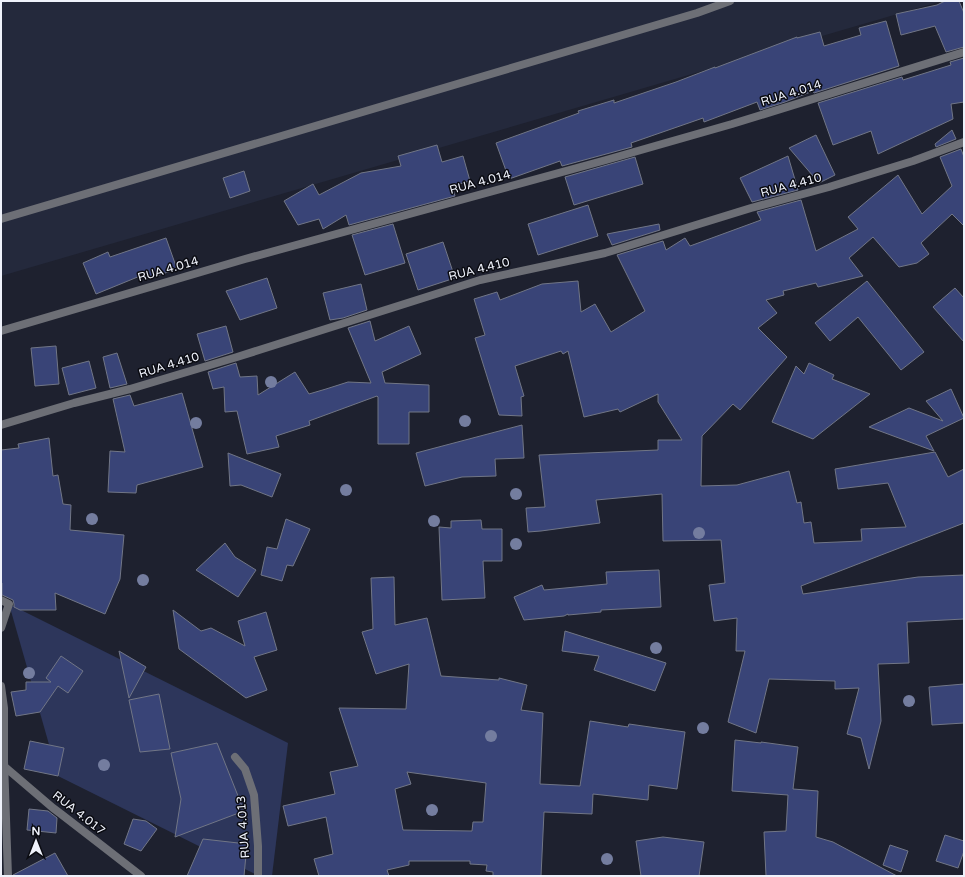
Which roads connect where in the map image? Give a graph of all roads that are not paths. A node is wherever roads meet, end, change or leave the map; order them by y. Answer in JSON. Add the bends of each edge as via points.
{"nodes":[{"id":1,"x":730,"y":1,"type":"edge"},
{"id":2,"x":964,"y":52,"type":"edge"},
{"id":3,"x":964,"y":142,"type":"edge"},
{"id":4,"x":1,"y":219,"type":"edge"},
{"id":5,"x":1,"y":331,"type":"edge"},
{"id":6,"x":1,"y":425,"type":"edge"},
{"id":7,"x":1,"y":600,"type":"edge"},
{"id":8,"x":1,"y":628,"type":"edge"},
{"id":9,"x":1,"y":686,"type":"edge"},
{"id":10,"x":3,"y":743,"type":"edge"},
{"id":11,"x":235,"y":757,"type":"dead end"},
{"id":12,"x":5,"y":767,"type":"junction"},
{"id":13,"x":8,"y":876,"type":"edge"},
{"id":14,"x":141,"y":876,"type":"edge"},
{"id":15,"x":258,"y":876,"type":"edge"}],
"edges":[{"from":1,"to":4,"type":"street","via":[[674,20]]},
{"from":2,"to":5,"type":"street","name":"RUA 4.014","via":[[732,124],[245,258]]},
{"from":3,"to":6,"type":"street","name":"RUA 4.410","via":[[829,187],[750,208],[605,253],[480,280],[138,387]]},
{"from":7,"to":8,"type":"street","via":[[9,604]]},
{"from":9,"to":10,"type":"street","via":[[4,708]]},
{"from":10,"to":12,"type":"street"},
{"from":11,"to":15,"type":"street","name":"RUA 4.013","via":[[245,769],[254,795]]},
{"from":12,"to":13,"type":"street"},
{"from":12,"to":14,"type":"street","name":"RUA 4.017"}]}
